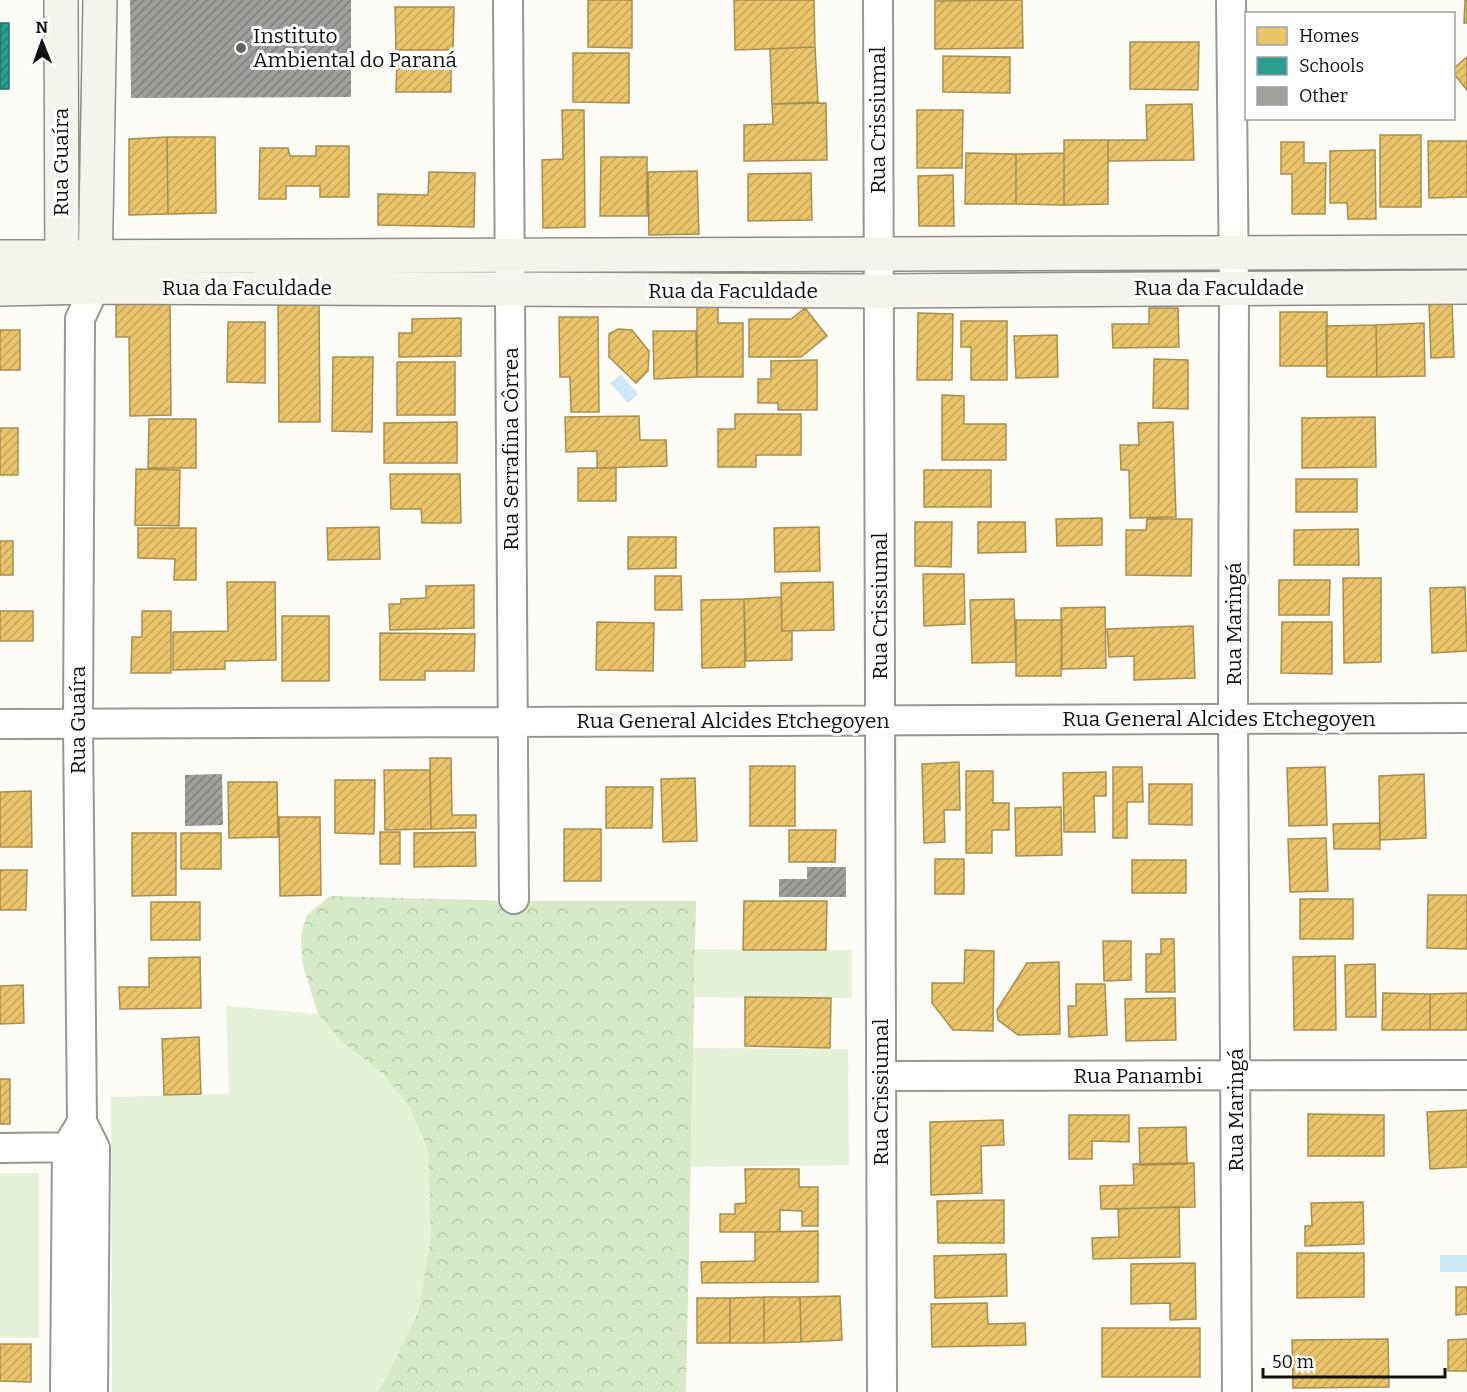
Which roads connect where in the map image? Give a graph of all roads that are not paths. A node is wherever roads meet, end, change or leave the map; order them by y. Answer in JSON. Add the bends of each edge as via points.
{"nodes":[{"id":1,"x":61,"y":0,"type":"edge"},
{"id":2,"x":100,"y":0,"type":"edge"},
{"id":3,"x":508,"y":0,"type":"edge"},
{"id":4,"x":878,"y":0,"type":"edge"},
{"id":5,"x":1231,"y":0,"type":"edge"},
{"id":6,"x":1467,"y":252,"type":"edge"},
{"id":7,"x":1232,"y":253,"type":"junction"},
{"id":8,"x":879,"y":254,"type":"junction"},
{"id":9,"x":510,"y":255,"type":"junction"},
{"id":10,"x":0,"y":257,"type":"edge"},
{"id":11,"x":62,"y":272,"type":"junction"},
{"id":12,"x":95,"y":272,"type":"junction"},
{"id":13,"x":1467,"y":287,"type":"edge"},
{"id":14,"x":1234,"y":288,"type":"junction"},
{"id":15,"x":0,"y":290,"type":"edge"},
{"id":16,"x":510,"y":290,"type":"junction"},
{"id":17,"x":880,"y":291,"type":"junction"},
{"id":18,"x":80,"y":319,"type":"junction"},
{"id":19,"x":1467,"y":718,"type":"edge"},
{"id":20,"x":1233,"y":719,"type":"junction"},
{"id":21,"x":880,"y":721,"type":"junction"},
{"id":22,"x":513,"y":722,"type":"junction"},
{"id":23,"x":0,"y":724,"type":"edge"},
{"id":24,"x":78,"y":724,"type":"junction"},
{"id":25,"x":514,"y":899,"type":"dead end"},
{"id":26,"x":1467,"y":1075,"type":"edge"},
{"id":27,"x":881,"y":1076,"type":"junction"},
{"id":28,"x":1236,"y":1076,"type":"junction"},
{"id":29,"x":82,"y":1122,"type":"junction"},
{"id":30,"x":66,"y":1147,"type":"junction"},
{"id":31,"x":0,"y":1148,"type":"edge"},
{"id":32,"x":95,"y":1148,"type":"junction"},
{"id":33,"x":64,"y":1392,"type":"edge"},
{"id":34,"x":93,"y":1392,"type":"edge"},
{"id":35,"x":882,"y":1392,"type":"edge"},
{"id":36,"x":1237,"y":1392,"type":"edge"}],
"edges":[{"from":1,"to":11,"type":"street","name":"Rua Guaíra"},
{"from":2,"to":12,"type":"street","name":"Rua Guaíra"},
{"from":3,"to":9,"type":"street","name":"Rua Serrafina Côrrea"},
{"from":4,"to":8,"type":"street","name":"Rua Crissiumal"},
{"from":5,"to":7,"type":"street","name":"Rua Maringá"},
{"from":6,"to":7,"type":"street","name":"Rua da Faculdade"},
{"from":7,"to":8,"type":"street","name":"Rua da Faculdade"},
{"from":7,"to":14,"type":"street","name":"Rua Maringá"},
{"from":8,"to":9,"type":"street","name":"Rua da Faculdade"},
{"from":8,"to":17,"type":"street","name":"Rua Crissiumal"},
{"from":9,"to":12,"type":"street","name":"Rua da Faculdade"},
{"from":9,"to":16,"type":"street","name":"Rua Serrafina Côrrea"},
{"from":10,"to":11,"type":"street","name":"Rua da Faculdade"},
{"from":11,"to":12,"type":"street","name":"Rua da Faculdade"},
{"from":11,"to":15,"type":"street","name":"Rua da Faculdade"},
{"from":11,"to":18,"type":"street","name":"Rua Guaíra"},
{"from":12,"to":16,"type":"street","name":"Rua da Faculdade"},
{"from":12,"to":18,"type":"street","name":"Rua Guaíra"},
{"from":13,"to":14,"type":"street","name":"Rua da Faculdade"},
{"from":14,"to":17,"type":"street","name":"Rua da Faculdade"},
{"from":14,"to":20,"type":"street","name":"Rua Maringá"},
{"from":16,"to":17,"type":"street","name":"Rua da Faculdade"},
{"from":16,"to":22,"type":"street","name":"Rua Serrafina Côrrea"},
{"from":17,"to":21,"type":"street","name":"Rua Crissiumal"},
{"from":18,"to":24,"type":"street","name":"Rua Guaíra"},
{"from":19,"to":20,"type":"street","name":"Rua General Alcides Etchegoyen"},
{"from":20,"to":21,"type":"street","name":"Rua General Alcides Etchegoyen"},
{"from":20,"to":28,"type":"street","name":"Rua Maringá"},
{"from":21,"to":22,"type":"street","name":"Rua General Alcides Etchegoyen"},
{"from":21,"to":27,"type":"street","name":"Rua Crissiumal"},
{"from":22,"to":24,"type":"street","name":"Rua General Alcides Etchegoyen"},
{"from":22,"to":25,"type":"street","name":"Rua Serrafina Côrrea"},
{"from":23,"to":24,"type":"street","name":"Rua General Alcides Etchegoyen"},
{"from":24,"to":29,"type":"street","name":"Rua Guaíra"},
{"from":26,"to":28,"type":"street","name":"Rua Panambi"},
{"from":27,"to":28,"type":"street","name":"Rua Panambi"},
{"from":27,"to":35,"type":"street","name":"Rua Crissiumal"},
{"from":28,"to":36,"type":"street","name":"Rua Maringá"},
{"from":29,"to":30,"type":"street"},
{"from":29,"to":32,"type":"street","name":"Rua Guaíra"},
{"from":30,"to":31,"type":"street"},
{"from":30,"to":32,"type":"street"},
{"from":30,"to":33,"type":"street"},
{"from":32,"to":34,"type":"street"}]}
